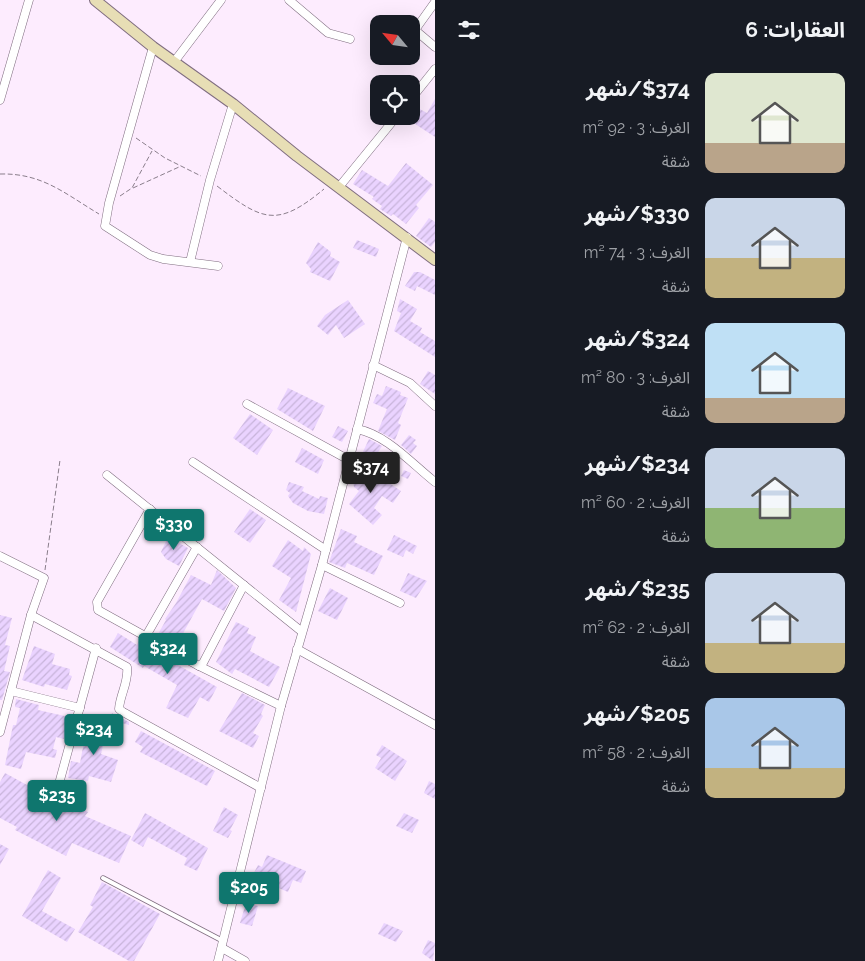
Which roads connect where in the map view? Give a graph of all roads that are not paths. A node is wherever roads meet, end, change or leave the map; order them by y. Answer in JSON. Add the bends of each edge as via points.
{"nodes":[{"id":1,"x":29,"y":0,"type":"edge"},
{"id":2,"x":95,"y":0,"type":"edge"},
{"id":3,"x":221,"y":0,"type":"edge"},
{"id":4,"x":289,"y":0,"type":"edge"},
{"id":5,"x":435,"y":2,"type":"edge"},
{"id":6,"x":107,"y":4,"type":"edge"},
{"id":7,"x":350,"y":39,"type":"dead end"},
{"id":8,"x":153,"y":47,"type":"junction"},
{"id":9,"x":435,"y":47,"type":"edge"},
{"id":10,"x":174,"y":62,"type":"junction"},
{"id":11,"x":435,"y":69,"type":"edge"},
{"id":12,"x":432,"y":78,"type":"edge"},
{"id":13,"x":420,"y":90,"type":"edge"},
{"id":14,"x":0,"y":100,"type":"edge"},
{"id":15,"x":233,"y":104,"type":"junction"},
{"id":16,"x":389,"y":125,"type":"edge"},
{"id":17,"x":336,"y":185,"type":"junction"},
{"id":18,"x":407,"y":238,"type":"junction"},
{"id":19,"x":435,"y":260,"type":"edge"},
{"id":20,"x":190,"y":262,"type":"junction"},
{"id":21,"x":218,"y":266,"type":"dead end"},
{"id":22,"x":373,"y":365,"type":"junction"},
{"id":23,"x":247,"y":404,"type":"dead end"},
{"id":24,"x":435,"y":406,"type":"edge"},
{"id":25,"x":357,"y":429,"type":"junction"},
{"id":26,"x":349,"y":460,"type":"junction"},
{"id":27,"x":193,"y":462,"type":"dead end"},
{"id":28,"x":107,"y":475,"type":"dead end"},
{"id":29,"x":435,"y":482,"type":"edge"},
{"id":30,"x":150,"y":509,"type":"junction"},
{"id":31,"x":196,"y":547,"type":"junction"},
{"id":32,"x":326,"y":550,"type":"junction"},
{"id":33,"x":0,"y":556,"type":"edge"},
{"id":34,"x":322,"y":565,"type":"junction"},
{"id":35,"x":244,"y":584,"type":"junction"},
{"id":36,"x":400,"y":603,"type":"dead end"},
{"id":37,"x":31,"y":615,"type":"junction"},
{"id":38,"x":301,"y":631,"type":"junction"},
{"id":39,"x":146,"y":636,"type":"junction"},
{"id":40,"x":96,"y":648,"type":"junction"},
{"id":41,"x":297,"y":649,"type":"junction"},
{"id":42,"x":199,"y":666,"type":"junction"},
{"id":43,"x":11,"y":691,"type":"junction"},
{"id":44,"x":281,"y":706,"type":"junction"},
{"id":45,"x":80,"y":708,"type":"junction"},
{"id":46,"x":435,"y":725,"type":"edge"},
{"id":47,"x":0,"y":732,"type":"edge"},
{"id":48,"x":261,"y":788,"type":"junction"},
{"id":49,"x":57,"y":791,"type":"dead end"},
{"id":50,"x":103,"y":878,"type":"dead end"},
{"id":51,"x":222,"y":945,"type":"junction"},
{"id":52,"x":218,"y":961,"type":"edge"},
{"id":53,"x":245,"y":961,"type":"edge"}],
"edges":[{"from":1,"to":14,"type":"street"},
{"from":2,"to":6,"type":"main road"},
{"from":3,"to":10,"type":"street"},
{"from":4,"to":7,"type":"street","via":[[328,33]]},
{"from":5,"to":9,"type":"street","via":[[414,30]]},
{"from":6,"to":8,"type":"main road"},
{"from":8,"to":10,"type":"main road"},
{"from":8,"to":20,"type":"street","via":[[105,226],[144,252],[163,259]]},
{"from":10,"to":15,"type":"main road"},
{"from":11,"to":12,"type":"street"},
{"from":12,"to":13,"type":"street"},
{"from":15,"to":17,"type":"main road"},
{"from":15,"to":20,"type":"street"},
{"from":16,"to":17,"type":"street"},
{"from":17,"to":18,"type":"main road"},
{"from":18,"to":19,"type":"main road"},
{"from":18,"to":22,"type":"street"},
{"from":20,"to":21,"type":"street"},
{"from":22,"to":24,"type":"street","via":[[410,383]]},
{"from":22,"to":25,"type":"street"},
{"from":23,"to":26,"type":"street"},
{"from":25,"to":26,"type":"street"},
{"from":25,"to":29,"type":"street","via":[[382,439]]},
{"from":26,"to":32,"type":"street"},
{"from":27,"to":32,"type":"street"},
{"from":28,"to":30,"type":"street"},
{"from":30,"to":31,"type":"street"},
{"from":30,"to":39,"type":"street","via":[[97,602],[98,610]]},
{"from":31,"to":35,"type":"street"},
{"from":31,"to":39,"type":"street"},
{"from":32,"to":34,"type":"street"},
{"from":33,"to":37,"type":"street","via":[[44,578]]},
{"from":34,"to":36,"type":"street"},
{"from":34,"to":38,"type":"street"},
{"from":35,"to":38,"type":"street"},
{"from":35,"to":42,"type":"street","via":[[204,663]]},
{"from":37,"to":40,"type":"street"},
{"from":37,"to":43,"type":"street"},
{"from":38,"to":41,"type":"street"},
{"from":39,"to":42,"type":"street"},
{"from":40,"to":45,"type":"street"},
{"from":40,"to":48,"type":"street","via":[[127,667],[119,709]]},
{"from":41,"to":44,"type":"street"},
{"from":41,"to":46,"type":"street"},
{"from":42,"to":44,"type":"street"},
{"from":43,"to":45,"type":"street"},
{"from":43,"to":47,"type":"street"},
{"from":44,"to":48,"type":"street"},
{"from":45,"to":49,"type":"street"},
{"from":48,"to":51,"type":"street"},
{"from":50,"to":51,"type":"lane"},
{"from":51,"to":52,"type":"street"},
{"from":51,"to":53,"type":"street"}]}
